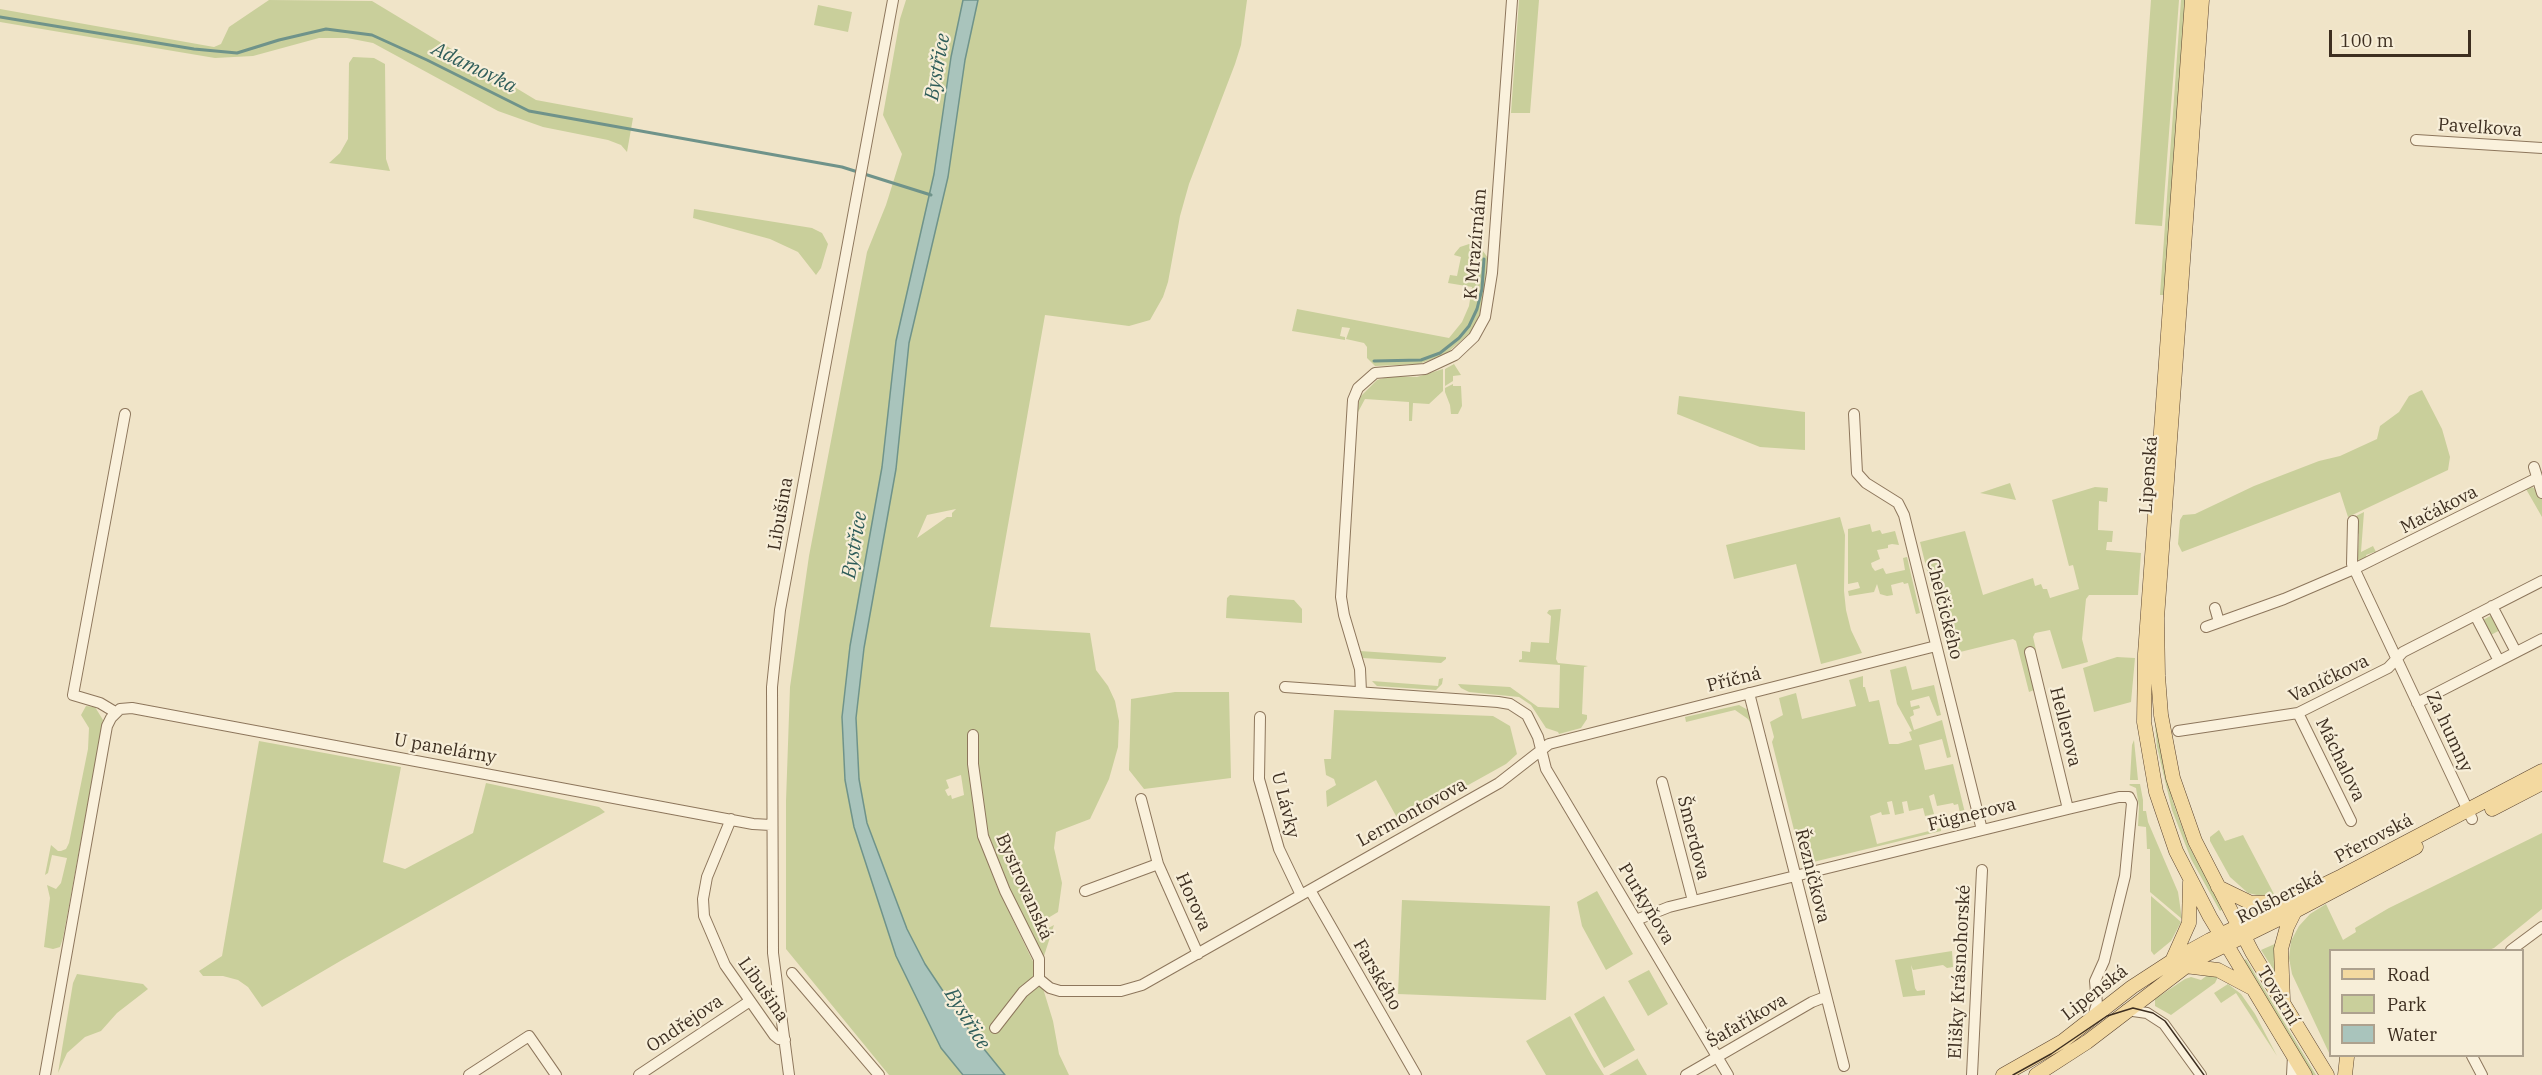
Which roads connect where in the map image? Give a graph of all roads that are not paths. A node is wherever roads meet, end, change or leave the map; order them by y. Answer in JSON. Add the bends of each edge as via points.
{"nodes":[{"id":1,"x":893,"y":0,"type":"edge"},
{"id":2,"x":1512,"y":0,"type":"edge"},
{"id":3,"x":2192,"y":0,"type":"edge"},
{"id":4,"x":2202,"y":0,"type":"edge"},
{"id":5,"x":2416,"y":140,"type":"dead end"},
{"id":6,"x":2542,"y":148,"type":"edge"},
{"id":7,"x":125,"y":414,"type":"dead end"},
{"id":8,"x":1854,"y":414,"type":"dead end"},
{"id":9,"x":2534,"y":467,"type":"dead end"},
{"id":10,"x":2537,"y":478,"type":"junction"},
{"id":11,"x":2542,"y":493,"type":"edge"},
{"id":12,"x":2353,"y":521,"type":"dead end"},
{"id":13,"x":2354,"y":569,"type":"junction"},
{"id":14,"x":2542,"y":581,"type":"edge"},
{"id":15,"x":2215,"y":608,"type":"dead end"},
{"id":16,"x":2495,"y":611,"type":"junction"},
{"id":17,"x":2478,"y":620,"type":"junction"},
{"id":18,"x":2219,"y":622,"type":"junction"},
{"id":19,"x":2205,"y":627,"type":"dead end"},
{"id":20,"x":2542,"y":639,"type":"edge"},
{"id":21,"x":1936,"y":645,"type":"junction"},
{"id":22,"x":2517,"y":650,"type":"junction"},
{"id":23,"x":2030,"y":652,"type":"dead end"},
{"id":24,"x":2396,"y":659,"type":"junction"},
{"id":25,"x":2496,"y":659,"type":"junction"},
{"id":26,"x":1285,"y":687,"type":"dead end"},
{"id":27,"x":1361,"y":692,"type":"junction"},
{"id":28,"x":1749,"y":693,"type":"junction"},
{"id":29,"x":2422,"y":700,"type":"junction"},
{"id":30,"x":115,"y":712,"type":"junction"},
{"id":31,"x":2298,"y":713,"type":"junction"},
{"id":32,"x":1260,"y":717,"type":"dead end"},
{"id":33,"x":2178,"y":731,"type":"dead end"},
{"id":34,"x":973,"y":735,"type":"dead end"},
{"id":35,"x":1541,"y":748,"type":"junction"},
{"id":36,"x":2542,"y":771,"type":"edge"},
{"id":37,"x":1662,"y":782,"type":"dead end"},
{"id":38,"x":2542,"y":783,"type":"edge"},
{"id":39,"x":1141,"y":799,"type":"dead end"},
{"id":40,"x":2068,"y":809,"type":"junction"},
{"id":41,"x":2470,"y":814,"type":"junction"},
{"id":42,"x":731,"y":819,"type":"junction"},
{"id":43,"x":2351,"y":821,"type":"dead end"},
{"id":44,"x":771,"y":825,"type":"junction"},
{"id":45,"x":1982,"y":830,"type":"junction"},
{"id":46,"x":1158,"y":864,"type":"junction"},
{"id":47,"x":1982,"y":870,"type":"dead end"},
{"id":48,"x":1795,"y":876,"type":"junction"},
{"id":49,"x":2190,"y":880,"type":"junction"},
{"id":50,"x":2217,"y":887,"type":"junction"},
{"id":51,"x":1085,"y":891,"type":"dead end"},
{"id":52,"x":1306,"y":893,"type":"junction"},
{"id":53,"x":1693,"y":902,"type":"junction"},
{"id":54,"x":2295,"y":905,"type":"junction"},
{"id":55,"x":1636,"y":920,"type":"junction"},
{"id":56,"x":2542,"y":927,"type":"edge"},
{"id":57,"x":2241,"y":932,"type":"junction"},
{"id":58,"x":2219,"y":940,"type":"junction"},
{"id":59,"x":2514,"y":949,"type":"edge"},
{"id":60,"x":1198,"y":954,"type":"junction"},
{"id":61,"x":2178,"y":963,"type":"junction"},
{"id":62,"x":792,"y":973,"type":"dead end"},
{"id":63,"x":1039,"y":979,"type":"junction"},
{"id":64,"x":2094,"y":986,"type":"junction"},
{"id":65,"x":2251,"y":987,"type":"junction"},
{"id":66,"x":2125,"y":992,"type":"junction"},
{"id":67,"x":1825,"y":997,"type":"junction"},
{"id":68,"x":750,"y":1001,"type":"junction"},
{"id":69,"x":2283,"y":1003,"type":"junction"},
{"id":70,"x":2126,"y":1011,"type":"junction"},
{"id":71,"x":2092,"y":1019,"type":"junction"},
{"id":72,"x":995,"y":1028,"type":"dead end"},
{"id":73,"x":785,"y":1040,"type":"junction"},
{"id":74,"x":2293,"y":1056,"type":"junction"},
{"id":75,"x":1717,"y":1057,"type":"junction"},
{"id":76,"x":2347,"y":1057,"type":"edge"},
{"id":77,"x":2473,"y":1057,"type":"edge"},
{"id":78,"x":1844,"y":1066,"type":"dead end"},
{"id":79,"x":2055,"y":1070,"type":"edge"},
{"id":80,"x":45,"y":1075,"type":"edge"},
{"id":81,"x":469,"y":1075,"type":"edge"},
{"id":82,"x":556,"y":1075,"type":"edge"},
{"id":83,"x":639,"y":1075,"type":"edge"},
{"id":84,"x":789,"y":1075,"type":"edge"},
{"id":85,"x":879,"y":1075,"type":"edge"},
{"id":86,"x":1416,"y":1075,"type":"edge"},
{"id":87,"x":1686,"y":1075,"type":"edge"},
{"id":88,"x":1728,"y":1075,"type":"edge"},
{"id":89,"x":1972,"y":1075,"type":"edge"},
{"id":90,"x":2002,"y":1075,"type":"edge"},
{"id":91,"x":2036,"y":1075,"type":"edge"},
{"id":92,"x":2201,"y":1075,"type":"edge"},
{"id":93,"x":2292,"y":1075,"type":"edge"},
{"id":94,"x":2305,"y":1075,"type":"edge"},
{"id":95,"x":2328,"y":1075,"type":"edge"},
{"id":96,"x":2345,"y":1075,"type":"edge"},
{"id":97,"x":2482,"y":1075,"type":"edge"}],
"edges":[{"from":1,"to":44,"type":"street","name":"Libušina","via":[[779,620],[772,687]]},
{"from":2,"to":27,"type":"street","name":"K Mrazírnám","via":[[1492,273],[1485,316],[1474,337],[1455,355],[1425,369],[1376,373],[1358,388],[1353,400],[1341,597],[1360,669]]},
{"from":3,"to":49,"type":"main road","name":"Lipenská","via":[[2143,705],[2156,792],[2169,834]]},
{"from":4,"to":50,"type":"main road","name":"Lipenská","via":[[2157,655],[2161,715],[2174,778],[2188,824]]},
{"from":5,"to":6,"type":"street","name":"Pavelkova"},
{"from":7,"to":30,"type":"street","name":"U panelárny","via":[[73,695]]},
{"from":8,"to":21,"type":"street","name":"Chelčického","via":[[1857,473],[1900,507]]},
{"from":9,"to":10,"type":"street"},
{"from":10,"to":11,"type":"street"},
{"from":10,"to":13,"type":"street","name":"Mačákova"},
{"from":12,"to":13,"type":"street","via":[[2350,555]]},
{"from":13,"to":18,"type":"street","name":"Mačákova"},
{"from":13,"to":24,"type":"street"},
{"from":14,"to":16,"type":"street","name":"Vaníčkova"},
{"from":15,"to":18,"type":"street"},
{"from":16,"to":17,"type":"street","name":"Vaníčkova"},
{"from":16,"to":22,"type":"street"},
{"from":17,"to":24,"type":"street","name":"Vaníčkova","via":[[2403,652]]},
{"from":17,"to":25,"type":"street"},
{"from":18,"to":19,"type":"street","name":"Mačákova"},
{"from":20,"to":22,"type":"street"},
{"from":21,"to":28,"type":"street","name":"Příčná"},
{"from":21,"to":45,"type":"street","name":"Chelčického"},
{"from":22,"to":25,"type":"street"},
{"from":23,"to":40,"type":"street","name":"Hellerova"},
{"from":24,"to":29,"type":"street","name":"Za humny"},
{"from":24,"to":31,"type":"street","name":"Vaníčkova","via":[[2388,668]]},
{"from":25,"to":29,"type":"street"},
{"from":26,"to":27,"type":"street"},
{"from":27,"to":35,"type":"street","via":[[1510,704],[1527,715]]},
{"from":28,"to":35,"type":"street","name":"Příčná"},
{"from":28,"to":48,"type":"street","name":"Řezníčkova"},
{"from":29,"to":41,"type":"street","name":"Za humny"},
{"from":30,"to":42,"type":"street","name":"U panelárny","via":[[132,708]]},
{"from":30,"to":80,"type":"street","via":[[107,726]]},
{"from":31,"to":33,"type":"street","name":"Vaníčkova"},
{"from":31,"to":43,"type":"street","name":"Máchalova"},
{"from":32,"to":52,"type":"street","name":"U Lávky","via":[[1259,779],[1279,849]]},
{"from":34,"to":63,"type":"street","name":"Bystrovanská","via":[[983,836],[1039,959]]},
{"from":35,"to":52,"type":"street","name":"Lermontovova","via":[[1499,783]]},
{"from":35,"to":55,"type":"street","name":"Purkyňova","via":[[1546,769]]},
{"from":36,"to":41,"type":"main road"},
{"from":37,"to":53,"type":"street","name":"Šmerdova"},
{"from":38,"to":41,"type":"main road","name":"Rolsberská"},
{"from":39,"to":46,"type":"street","name":"Horova"},
{"from":40,"to":45,"type":"street","name":"Fügnerova"},
{"from":40,"to":64,"type":"street","name":"Fügnerova","via":[[2123,796],[2132,801],[2121,894]]},
{"from":41,"to":54,"type":"main road","name":"Rolsberská"},
{"from":42,"to":44,"type":"street","name":"U panelárny"},
{"from":42,"to":68,"type":"street","name":"Libušina","via":[[707,878],[703,910],[724,965]]},
{"from":44,"to":73,"type":"street","name":"Libušina","via":[[773,953]]},
{"from":45,"to":48,"type":"street","name":"Fügnerova"},
{"from":46,"to":51,"type":"street","name":"Horova"},
{"from":46,"to":60,"type":"street","name":"Horova"},
{"from":47,"to":89,"type":"street","name":"Elišky Krásnohorské"},
{"from":48,"to":53,"type":"street","name":"Fügnerova"},
{"from":48,"to":67,"type":"street","name":"Řezníčkova"},
{"from":49,"to":58,"type":"main road","name":"Lipenská"},
{"from":49,"to":61,"type":"main road","via":[[2189,923]]},
{"from":50,"to":54,"type":"main road","via":[[2257,904]]},
{"from":50,"to":57,"type":"main road","name":"Lipenská"},
{"from":52,"to":60,"type":"street","name":"Lermontovova"},
{"from":52,"to":86,"type":"street","name":"Farského"},
{"from":53,"to":55,"type":"street","name":"Fügnerova"},
{"from":54,"to":57,"type":"main road"},
{"from":54,"to":69,"type":"main road","via":[[2281,949]]},
{"from":55,"to":75,"type":"street","name":"Purkyňova"},
{"from":56,"to":59,"type":"street"},
{"from":57,"to":58,"type":"main road"},
{"from":57,"to":69,"type":"main road","name":"Tovární"},
{"from":58,"to":61,"type":"main road"},
{"from":58,"to":65,"type":"main road","name":"Tovární"},
{"from":60,"to":63,"type":"street","name":"Lermontovova","via":[[1128,990],[1060,991]]},
{"from":61,"to":65,"type":"main road","via":[[2218,970]]},
{"from":61,"to":66,"type":"main road","name":"Lipenská"},
{"from":61,"to":70,"type":"main road","name":"Lipenská"},
{"from":62,"to":85,"type":"street"},
{"from":63,"to":72,"type":"street","via":[[1023,992]]},
{"from":64,"to":66,"type":"street","via":[[2108,996]]},
{"from":64,"to":71,"type":"street","name":"Fügnerova","via":[[2097,1004]]},
{"from":65,"to":74,"type":"main road","name":"Tovární"},
{"from":66,"to":71,"type":"main road","name":"Lipenská"},
{"from":67,"to":75,"type":"street","name":"Šafaříkova"},
{"from":67,"to":78,"type":"street","name":"Řezníčkova"},
{"from":68,"to":73,"type":"street","name":"Libušina","via":[[776,1038]]},
{"from":68,"to":83,"type":"street","name":"Ondřejova"},
{"from":69,"to":95,"type":"main road","name":"Tovární"},
{"from":70,"to":79,"type":"main road","name":"Lipenská"},
{"from":70,"to":92,"type":"street","via":[[2147,1013],[2164,1024]]},
{"from":71,"to":90,"type":"main road","name":"Lipenská","via":[[2047,1052]]},
{"from":73,"to":84,"type":"street","name":"Libušina"},
{"from":74,"to":93,"type":"street"},
{"from":74,"to":94,"type":"main road","name":"Tovární"},
{"from":75,"to":87,"type":"street","name":"Šafaříkova"},
{"from":75,"to":88,"type":"street","name":"Purkyňova"},
{"from":76,"to":96,"type":"main road"},
{"from":77,"to":97,"type":"street"},
{"from":79,"to":91,"type":"main road","name":"Lipenská"},
{"from":81,"to":82,"type":"street","via":[[529,1036]]}]}
